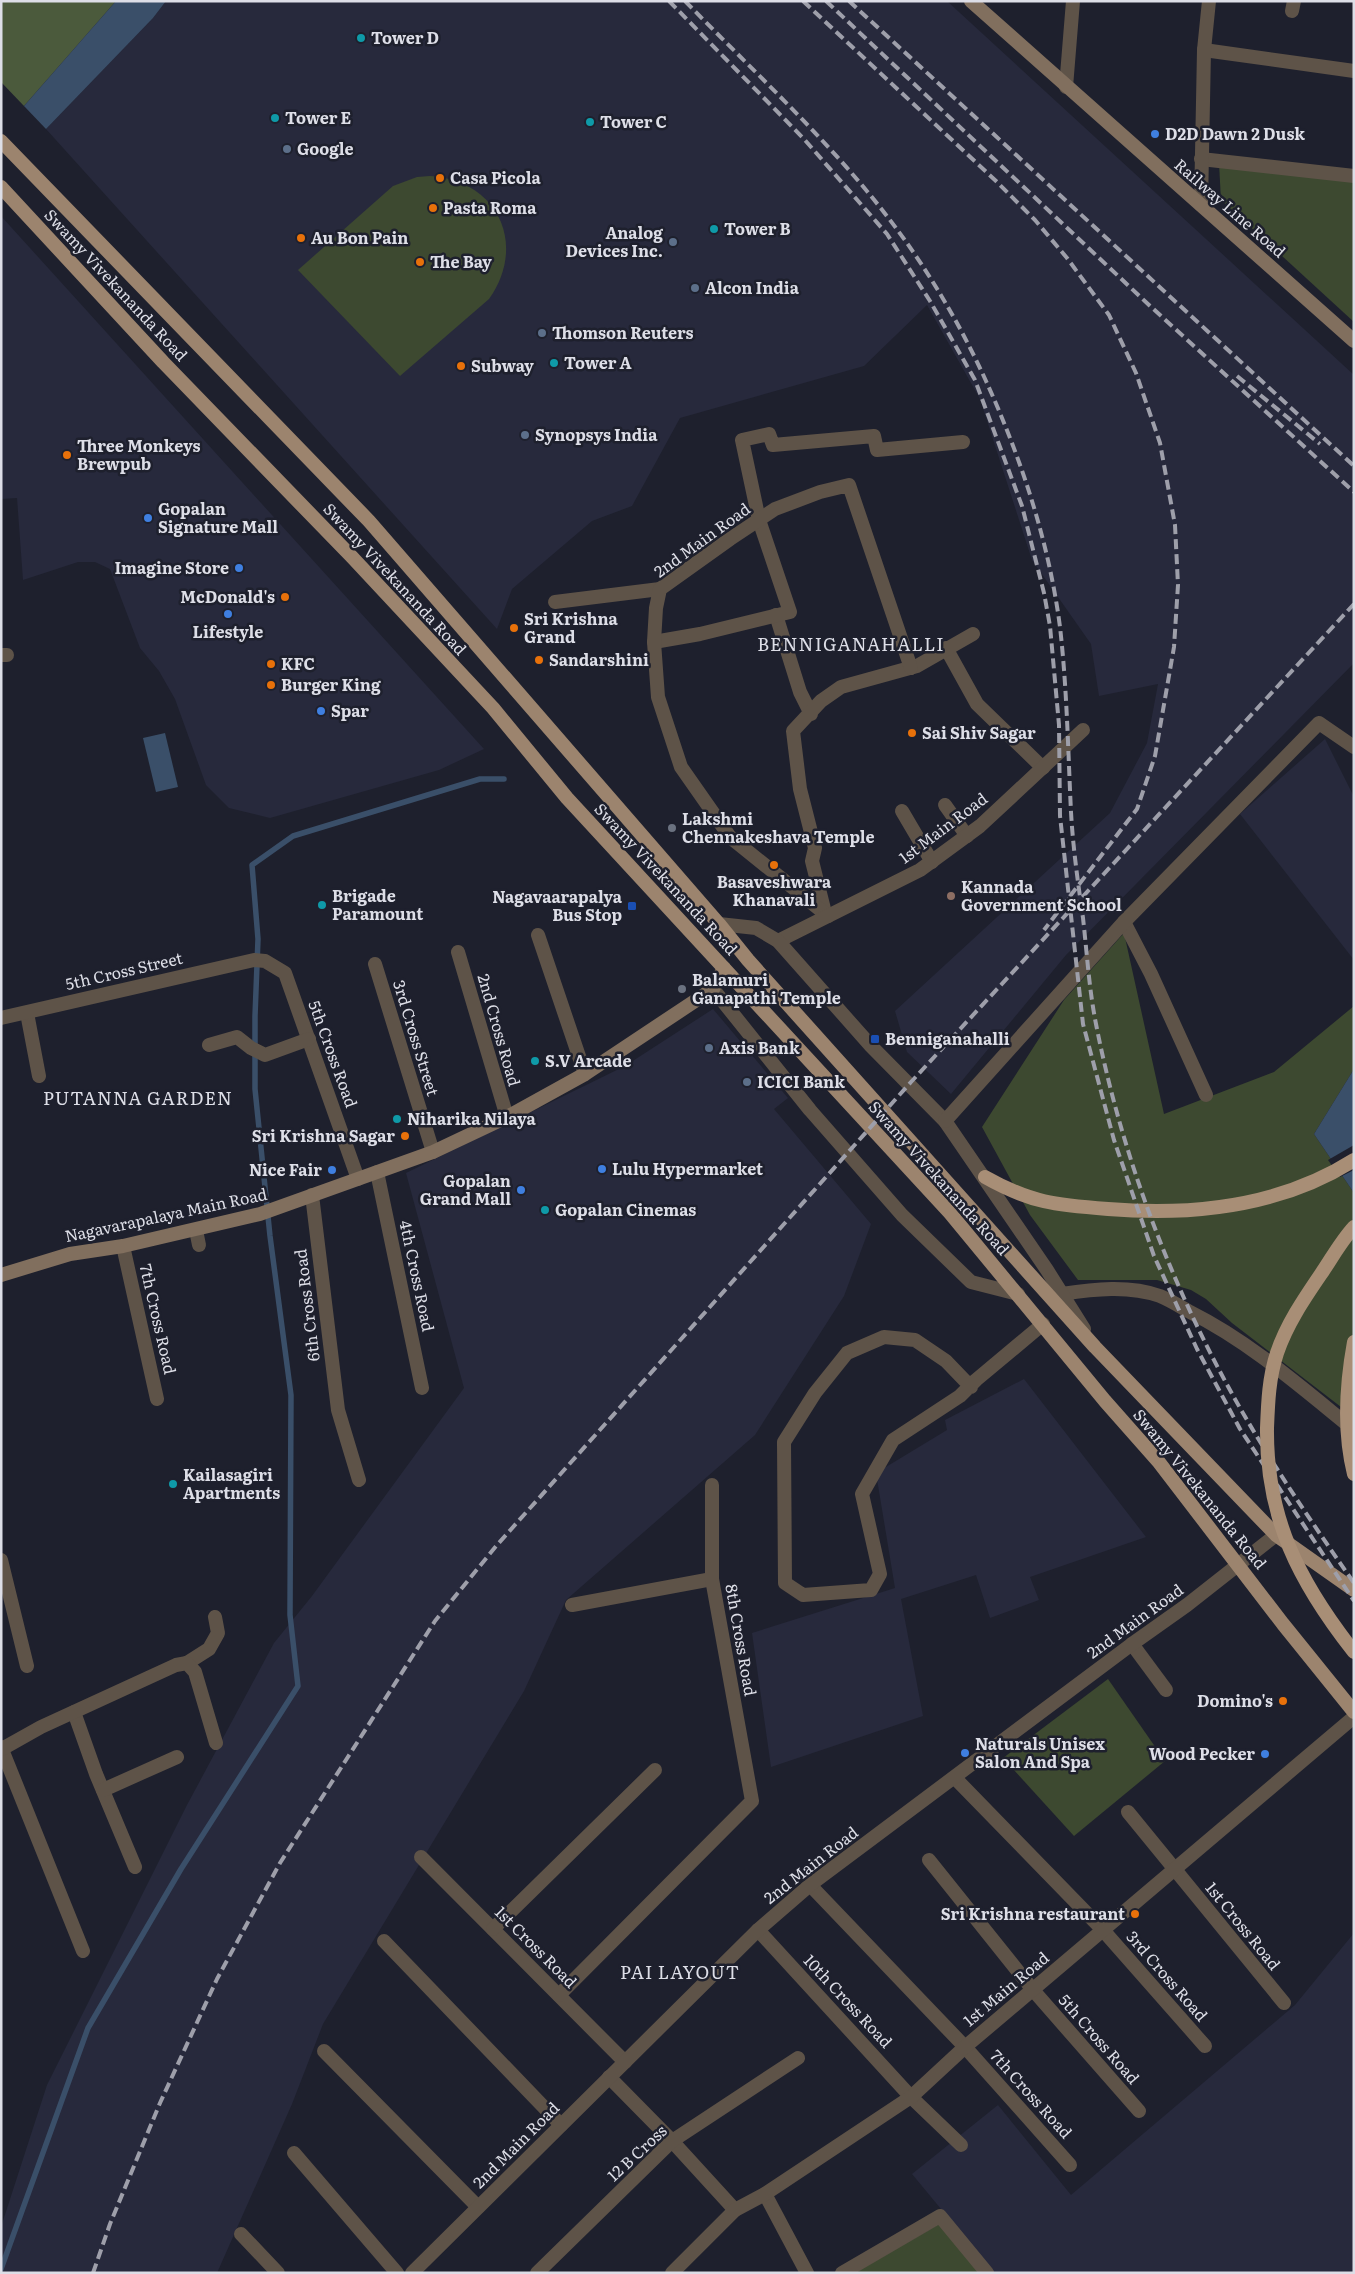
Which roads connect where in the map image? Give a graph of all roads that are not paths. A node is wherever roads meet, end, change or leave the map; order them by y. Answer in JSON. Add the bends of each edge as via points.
{"nodes":[{"id":1,"x":971,"y":1,"type":"edge"},
{"id":2,"x":1073,"y":1,"type":"edge"},
{"id":3,"x":1209,"y":1,"type":"edge"},
{"id":4,"x":1204,"y":50,"type":"junction"},
{"id":5,"x":1354,"y":71,"type":"edge"},
{"id":6,"x":1066,"y":87,"type":"junction"},
{"id":7,"x":1,"y":141,"type":"edge"},
{"id":8,"x":1201,"y":158,"type":"junction"},
{"id":9,"x":1354,"y":176,"type":"edge"},
{"id":10,"x":1,"y":187,"type":"edge"},
{"id":11,"x":1201,"y":205,"type":"junction"},
{"id":12,"x":1354,"y":341,"type":"edge"},
{"id":13,"x":963,"y":442,"type":"dead end"},
{"id":14,"x":759,"y":520,"type":"junction"},
{"id":15,"x":660,"y":589,"type":"junction"},
{"id":16,"x":555,"y":602,"type":"dead end"},
{"id":17,"x":776,"y":615,"type":"junction"},
{"id":18,"x":973,"y":634,"type":"dead end"},
{"id":19,"x":654,"y":642,"type":"junction"},
{"id":20,"x":946,"y":648,"type":"junction"},
{"id":21,"x":911,"y":668,"type":"junction"},
{"id":22,"x":811,"y":714,"type":"junction"},
{"id":23,"x":1083,"y":730,"type":"dead end"},
{"id":24,"x":1354,"y":747,"type":"edge"},
{"id":25,"x":1043,"y":768,"type":"junction"},
{"id":26,"x":945,"y":805,"type":"dead end"},
{"id":27,"x":902,"y":811,"type":"dead end"},
{"id":28,"x":968,"y":836,"type":"junction"},
{"id":29,"x":932,"y":862,"type":"junction"},
{"id":30,"x":827,"y":914,"type":"junction"},
{"id":31,"x":1124,"y":922,"type":"junction"},
{"id":32,"x":719,"y":924,"type":"junction"},
{"id":33,"x":538,"y":935,"type":"dead end"},
{"id":34,"x":778,"y":941,"type":"junction"},
{"id":35,"x":458,"y":952,"type":"dead end"},
{"id":36,"x":260,"y":960,"type":"joint"},
{"id":37,"x":375,"y":964,"type":"dead end"},
{"id":38,"x":724,"y":968,"type":"junction"},
{"id":39,"x":713,"y":989,"type":"junction"},
{"id":40,"x":28,"y":1012,"type":"junction"},
{"id":41,"x":1,"y":1018,"type":"edge"},
{"id":42,"x":310,"y":1039,"type":"junction"},
{"id":43,"x":209,"y":1045,"type":"dead end"},
{"id":44,"x":585,"y":1074,"type":"junction"},
{"id":45,"x":39,"y":1076,"type":"dead end"},
{"id":46,"x":1206,"y":1095,"type":"dead end"},
{"id":47,"x":507,"y":1117,"type":"junction"},
{"id":48,"x":945,"y":1121,"type":"junction"},
{"id":49,"x":433,"y":1152,"type":"junction"},
{"id":50,"x":1354,"y":1160,"type":"edge"},
{"id":51,"x":377,"y":1172,"type":"junction"},
{"id":52,"x":985,"y":1177,"type":"junction"},
{"id":53,"x":358,"y":1179,"type":"junction"},
{"id":54,"x":312,"y":1196,"type":"junction"},
{"id":55,"x":1354,"y":1227,"type":"edge"},
{"id":56,"x":196,"y":1230,"type":"junction"},
{"id":57,"x":199,"y":1244,"type":"dead end"},
{"id":58,"x":124,"y":1246,"type":"junction"},
{"id":59,"x":1,"y":1275,"type":"edge"},
{"id":60,"x":1018,"y":1294,"type":"junction"},
{"id":61,"x":1062,"y":1294,"type":"junction"},
{"id":62,"x":1043,"y":1324,"type":"junction"},
{"id":63,"x":1354,"y":1342,"type":"edge"},
{"id":64,"x":1095,"y":1347,"type":"junction"},
{"id":65,"x":422,"y":1388,"type":"dead end"},
{"id":66,"x":971,"y":1388,"type":"junction"},
{"id":67,"x":157,"y":1399,"type":"dead end"},
{"id":68,"x":1354,"y":1430,"type":"edge"},
{"id":69,"x":1354,"y":1474,"type":"edge"},
{"id":70,"x":358,"y":1480,"type":"dead end"},
{"id":71,"x":712,"y":1485,"type":"dead end"},
{"id":72,"x":1276,"y":1535,"type":"junction"},
{"id":73,"x":1,"y":1560,"type":"edge"},
{"id":74,"x":1240,"y":1565,"type":"junction"},
{"id":75,"x":712,"y":1579,"type":"junction"},
{"id":76,"x":1354,"y":1590,"type":"edge"},
{"id":77,"x":572,"y":1605,"type":"dead end"},
{"id":78,"x":215,"y":1617,"type":"dead end"},
{"id":79,"x":1132,"y":1644,"type":"junction"},
{"id":80,"x":1354,"y":1652,"type":"edge"},
{"id":81,"x":187,"y":1663,"type":"junction"},
{"id":82,"x":27,"y":1666,"type":"dead end"},
{"id":83,"x":1166,"y":1690,"type":"dead end"},
{"id":84,"x":74,"y":1712,"type":"junction"},
{"id":85,"x":1354,"y":1712,"type":"edge"},
{"id":86,"x":1354,"y":1716,"type":"edge"},
{"id":87,"x":216,"y":1743,"type":"dead end"},
{"id":88,"x":2,"y":1748,"type":"edge"},
{"id":89,"x":177,"y":1757,"type":"dead end"},
{"id":90,"x":655,"y":1770,"type":"dead end"},
{"id":91,"x":955,"y":1778,"type":"junction"},
{"id":92,"x":103,"y":1790,"type":"junction"},
{"id":93,"x":1128,"y":1812,"type":"dead end"},
{"id":94,"x":421,"y":1857,"type":"dead end"},
{"id":95,"x":929,"y":1860,"type":"dead end"},
{"id":96,"x":135,"y":1867,"type":"dead end"},
{"id":97,"x":1175,"y":1870,"type":"junction"},
{"id":98,"x":810,"y":1885,"type":"junction"},
{"id":99,"x":1102,"y":1929,"type":"junction"},
{"id":100,"x":493,"y":1930,"type":"junction"},
{"id":101,"x":758,"y":1930,"type":"junction"},
{"id":102,"x":384,"y":1941,"type":"dead end"},
{"id":103,"x":82,"y":1951,"type":"dead end"},
{"id":104,"x":1033,"y":1990,"type":"junction"},
{"id":105,"x":558,"y":1995,"type":"junction"},
{"id":106,"x":1284,"y":2003,"type":"dead end"},
{"id":107,"x":1205,"y":2046,"type":"dead end"},
{"id":108,"x":965,"y":2047,"type":"junction"},
{"id":109,"x":324,"y":2051,"type":"dead end"},
{"id":110,"x":798,"y":2058,"type":"dead end"},
{"id":111,"x":625,"y":2062,"type":"junction"},
{"id":112,"x":609,"y":2078,"type":"junction"},
{"id":113,"x":911,"y":2097,"type":"junction"},
{"id":114,"x":1139,"y":2111,"type":"dead end"},
{"id":115,"x":561,"y":2125,"type":"junction"},
{"id":116,"x":672,"y":2141,"type":"junction"},
{"id":117,"x":962,"y":2145,"type":"dead end"},
{"id":118,"x":294,"y":2153,"type":"dead end"},
{"id":119,"x":1070,"y":2165,"type":"dead end"},
{"id":120,"x":765,"y":2194,"type":"junction"},
{"id":121,"x":478,"y":2207,"type":"junction"},
{"id":122,"x":736,"y":2210,"type":"junction"},
{"id":123,"x":241,"y":2234,"type":"dead end"},
{"id":124,"x":278,"y":2273,"type":"edge"},
{"id":125,"x":397,"y":2273,"type":"edge"},
{"id":126,"x":412,"y":2273,"type":"edge"},
{"id":127,"x":537,"y":2273,"type":"edge"},
{"id":128,"x":672,"y":2273,"type":"edge"},
{"id":129,"x":808,"y":2273,"type":"edge"},
{"id":130,"x":842,"y":2273,"type":"edge"},
{"id":131,"x":988,"y":2273,"type":"edge"}],
"edges":[{"from":1,"to":6,"type":"main road","name":"Railway Line Road"},
{"from":2,"to":6,"type":"street"},
{"from":3,"to":4,"type":"street"},
{"from":4,"to":5,"type":"street"},
{"from":4,"to":8,"type":"street"},
{"from":6,"to":11,"type":"main road","name":"Railway Line Road"},
{"from":7,"to":32,"type":"main road","name":"Swamy Vivekananda Road","via":[[369,521]]},
{"from":8,"to":9,"type":"street"},
{"from":8,"to":11,"type":"street"},
{"from":10,"to":38,"type":"main road","name":"Swamy Vivekananda Road","via":[[493,708],[567,798]]},
{"from":11,"to":12,"type":"main road","name":"Railway Line Road"},
{"from":13,"to":14,"type":"street","via":[[877,450],[874,436],[773,445],[769,434],[742,440]]},
{"from":14,"to":15,"type":"street","name":"2nd Main Road"},
{"from":14,"to":17,"type":"street","via":[[790,612]]},
{"from":14,"to":21,"type":"street","name":"2nd Main Road","via":[[775,509],[849,485]]},
{"from":15,"to":16,"type":"street"},
{"from":15,"to":19,"type":"street","name":"2nd Main Road"},
{"from":17,"to":19,"type":"street"},
{"from":17,"to":22,"type":"street","via":[[800,692]]},
{"from":18,"to":20,"type":"street"},
{"from":19,"to":30,"type":"street","name":"2nd Main Road","via":[[658,697],[681,767],[730,837]]},
{"from":20,"to":21,"type":"street"},
{"from":20,"to":25,"type":"street","via":[[977,704]]},
{"from":21,"to":22,"type":"street","via":[[841,688],[821,701]]},
{"from":22,"to":30,"type":"street","via":[[793,731],[800,790],[815,848],[812,861]]},
{"from":23,"to":25,"type":"street","name":"1st Main Road"},
{"from":24,"to":31,"type":"street","via":[[1319,723]]},
{"from":25,"to":28,"type":"street","name":"1st Main Road"},
{"from":26,"to":28,"type":"street"},
{"from":27,"to":29,"type":"street"},
{"from":28,"to":29,"type":"street","name":"1st Main Road"},
{"from":29,"to":30,"type":"street","name":"1st Main Road"},
{"from":30,"to":34,"type":"street","name":"1st Main Road"},
{"from":31,"to":46,"type":"street"},
{"from":31,"to":48,"type":"street"},
{"from":32,"to":34,"type":"street","via":[[756,928]]},
{"from":32,"to":64,"type":"main road","name":"Swamy Vivekananda Road"},
{"from":33,"to":44,"type":"street"},
{"from":34,"to":48,"type":"street","via":[[871,1046]]},
{"from":35,"to":47,"type":"street","name":"2nd Cross Road"},
{"from":36,"to":40,"type":"street","name":"5th Cross Street"},
{"from":36,"to":42,"type":"street","name":"5th Cross Road","via":[[285,973]]},
{"from":37,"to":49,"type":"street","name":"3rd Cross Street"},
{"from":38,"to":39,"type":"main road","name":"Nagavarapalaya Main Road"},
{"from":38,"to":60,"type":"main road","name":"Swamy Vivekananda Road","via":[[950,1213]]},
{"from":39,"to":44,"type":"main road","name":"Nagavarapalaya Main Road"},
{"from":39,"to":60,"type":"street","via":[[810,1110],[902,1215],[971,1282]]},
{"from":40,"to":41,"type":"street","name":"5th Cross Street"},
{"from":40,"to":45,"type":"street"},
{"from":42,"to":43,"type":"street","via":[[265,1054],[237,1037]]},
{"from":42,"to":53,"type":"street","name":"5th Cross Road"},
{"from":44,"to":47,"type":"main road","name":"Nagavarapalaya Main Road"},
{"from":47,"to":49,"type":"main road","name":"Nagavarapalaya Main Road"},
{"from":48,"to":52,"type":"street"},
{"from":49,"to":51,"type":"main road","name":"Nagavarapalaya Main Road"},
{"from":50,"to":52,"type":"highway","via":[[1300,1187],[1256,1201],[1179,1212],[1154,1213],[1049,1204],[1012,1193]]},
{"from":51,"to":53,"type":"main road","name":"Nagavarapalaya Main Road"},
{"from":51,"to":65,"type":"street","name":"4th Cross Road"},
{"from":52,"to":61,"type":"street"},
{"from":53,"to":54,"type":"main road","name":"Nagavarapalaya Main Road"},
{"from":54,"to":56,"type":"main road","name":"Nagavarapalaya Main Road","via":[[260,1214]]},
{"from":54,"to":70,"type":"street","name":"6th Cross Road","via":[[338,1410]]},
{"from":55,"to":80,"type":"highway","bridge":true,"via":[[1293,1318],[1278,1353],[1268,1395],[1267,1435],[1268,1477],[1290,1550],[1327,1618]]},
{"from":56,"to":57,"type":"street"},
{"from":56,"to":58,"type":"main road","name":"Nagavarapalaya Main Road"},
{"from":58,"to":59,"type":"main road","name":"Nagavarapalaya Main Road","via":[[70,1254]]},
{"from":58,"to":67,"type":"street","name":"7th Cross Road"},
{"from":60,"to":62,"type":"main road","name":"Swamy Vivekananda Road"},
{"from":61,"to":64,"type":"street"},
{"from":61,"to":68,"type":"street","via":[[1097,1288],[1160,1296],[1217,1325]]},
{"from":62,"to":66,"type":"street","via":[[976,1380]]},
{"from":62,"to":74,"type":"main road","name":"Swamy Vivekananda Road"},
{"from":63,"to":69,"type":"highway","bridge":true,"via":[[1347,1377],[1347,1416]]},
{"from":64,"to":72,"type":"main road","name":"Swamy Vivekananda Road"},
{"from":66,"to":66,"type":"street","via":[[893,1440],[862,1494],[880,1574],[871,1590],[802,1595],[785,1583],[784,1442],[815,1393],[847,1353],[884,1337],[916,1340],[946,1361]]},
{"from":71,"to":75,"type":"street","name":"8th Cross Road"},
{"from":72,"to":74,"type":"street","name":"2nd Main Road"},
{"from":72,"to":76,"type":"main road","name":"Swamy Vivekananda Road"},
{"from":73,"to":82,"type":"street"},
{"from":74,"to":79,"type":"street","name":"2nd Main Road"},
{"from":74,"to":85,"type":"main road","name":"Swamy Vivekananda Road"},
{"from":75,"to":77,"type":"street"},
{"from":75,"to":105,"type":"street","name":"8th Cross Road","via":[[752,1801]]},
{"from":78,"to":81,"type":"street","via":[[218,1633],[209,1649]]},
{"from":79,"to":83,"type":"street"},
{"from":79,"to":91,"type":"street","name":"2nd Main Road"},
{"from":81,"to":84,"type":"street","via":[[176,1665]]},
{"from":81,"to":87,"type":"street","via":[[195,1672]]},
{"from":84,"to":88,"type":"street"},
{"from":84,"to":92,"type":"street"},
{"from":86,"to":97,"type":"street","name":"1st Main Road"},
{"from":88,"to":103,"type":"street"},
{"from":89,"to":92,"type":"street"},
{"from":90,"to":100,"type":"street"},
{"from":91,"to":98,"type":"street","name":"2nd Main Road"},
{"from":91,"to":99,"type":"street","name":"3rd Cross Road"},
{"from":92,"to":96,"type":"street"},
{"from":93,"to":97,"type":"street","name":"1st Cross Road"},
{"from":94,"to":100,"type":"street","name":"1st Cross Road"},
{"from":95,"to":104,"type":"street","name":"5th Cross Road"},
{"from":97,"to":99,"type":"street","name":"1st Main Road"},
{"from":97,"to":106,"type":"street","name":"1st Cross Road"},
{"from":98,"to":101,"type":"street","name":"2nd Main Road"},
{"from":98,"to":108,"type":"street"},
{"from":99,"to":104,"type":"street","name":"1st Main Road"},
{"from":99,"to":107,"type":"street","name":"3rd Cross Road"},
{"from":100,"to":105,"type":"street","name":"1st Cross Road"},
{"from":101,"to":111,"type":"street","name":"2nd Main Road"},
{"from":101,"to":113,"type":"street","name":"10th Cross Road"},
{"from":102,"to":115,"type":"street"},
{"from":104,"to":108,"type":"street","name":"1st Main Road"},
{"from":104,"to":114,"type":"street","name":"5th Cross Road"},
{"from":105,"to":111,"type":"street","name":"1st Cross Road"},
{"from":108,"to":113,"type":"street","name":"1st Main Road"},
{"from":108,"to":119,"type":"street","name":"7th Cross Road"},
{"from":109,"to":121,"type":"street"},
{"from":110,"to":116,"type":"street","name":"12 B Cross"},
{"from":111,"to":112,"type":"street","name":"2nd Main Road"},
{"from":112,"to":115,"type":"street","name":"2nd Main Road"},
{"from":112,"to":116,"type":"street"},
{"from":113,"to":117,"type":"street","name":"10th Cross Road"},
{"from":113,"to":120,"type":"street","name":"1st Main Road"},
{"from":115,"to":121,"type":"street","name":"2nd Main Road"},
{"from":116,"to":122,"type":"street"},
{"from":116,"to":127,"type":"street","name":"12 B Cross"},
{"from":118,"to":125,"type":"street"},
{"from":120,"to":122,"type":"street","name":"1st Main Road"},
{"from":120,"to":129,"type":"street"},
{"from":121,"to":126,"type":"street","name":"2nd Main Road"},
{"from":122,"to":128,"type":"street","name":"1st Main Road"},
{"from":123,"to":124,"type":"street"},
{"from":130,"to":131,"type":"street","via":[[940,2216]]}]}
